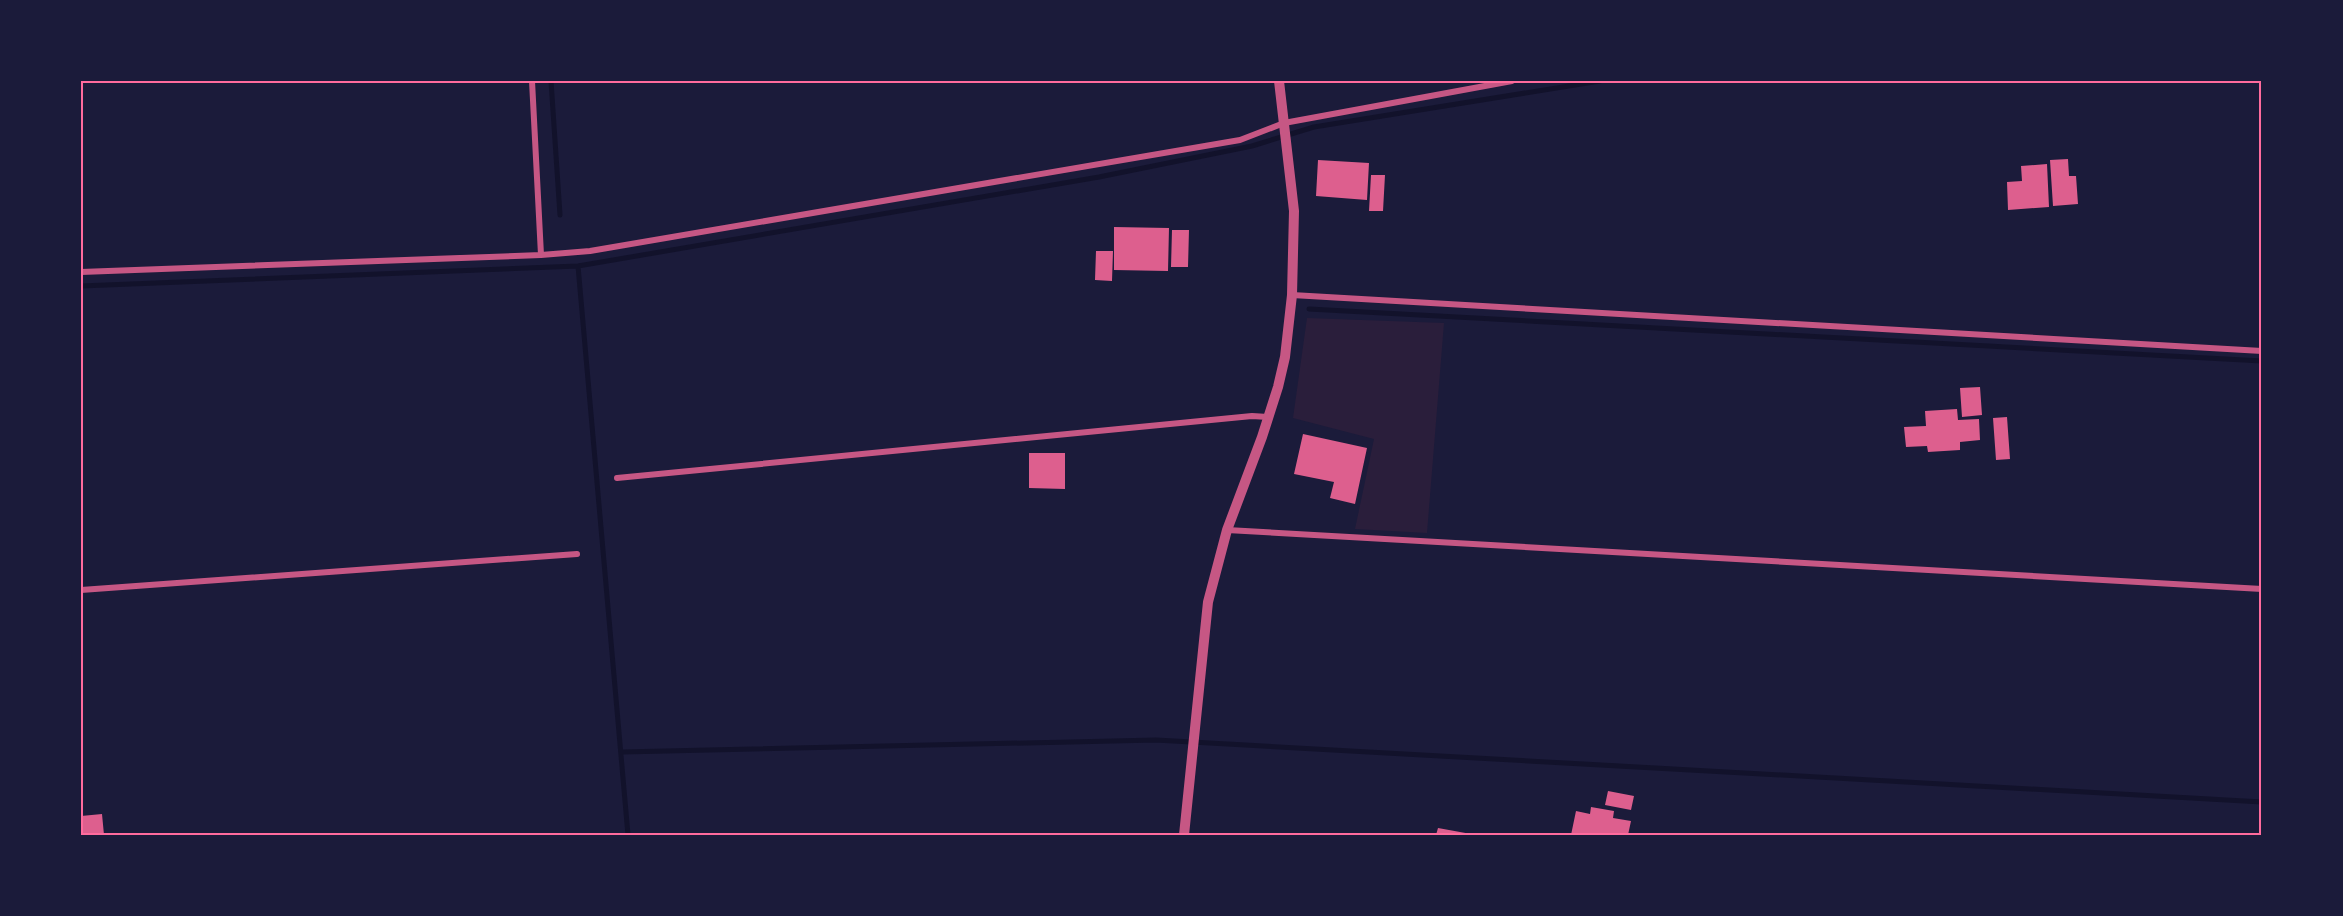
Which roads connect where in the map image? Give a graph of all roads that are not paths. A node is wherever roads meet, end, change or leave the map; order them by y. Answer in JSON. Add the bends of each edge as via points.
{"nodes":[{"id":1,"x":532,"y":81,"type":"edge"},
{"id":2,"x":1279,"y":81,"type":"edge"},
{"id":3,"x":1512,"y":81,"type":"edge"},
{"id":4,"x":1285,"y":132,"type":"junction"},
{"id":5,"x":541,"y":255,"type":"junction"},
{"id":6,"x":81,"y":273,"type":"edge"},
{"id":7,"x":1292,"y":295,"type":"junction"},
{"id":8,"x":2262,"y":351,"type":"edge"},
{"id":9,"x":1269,"y":417,"type":"junction"},
{"id":10,"x":617,"y":478,"type":"dead end"},
{"id":11,"x":1227,"y":530,"type":"junction"},
{"id":12,"x":577,"y":554,"type":"dead end"},
{"id":13,"x":2262,"y":589,"type":"edge"},
{"id":14,"x":81,"y":590,"type":"edge"},
{"id":15,"x":1184,"y":835,"type":"edge"}],
"edges":[{"from":1,"to":5,"type":"street"},
{"from":2,"to":4,"type":"street"},
{"from":3,"to":4,"type":"street"},
{"from":4,"to":5,"type":"street","via":[[590,251]]},
{"from":4,"to":7,"type":"street","via":[[1294,211]]},
{"from":5,"to":6,"type":"street"},
{"from":7,"to":8,"type":"street"},
{"from":7,"to":9,"type":"street","via":[[1285,357]]},
{"from":9,"to":10,"type":"street"},
{"from":9,"to":11,"type":"street"},
{"from":11,"to":13,"type":"street"},
{"from":11,"to":15,"type":"street","via":[[1208,602]]},
{"from":12,"to":14,"type":"street"}]}
